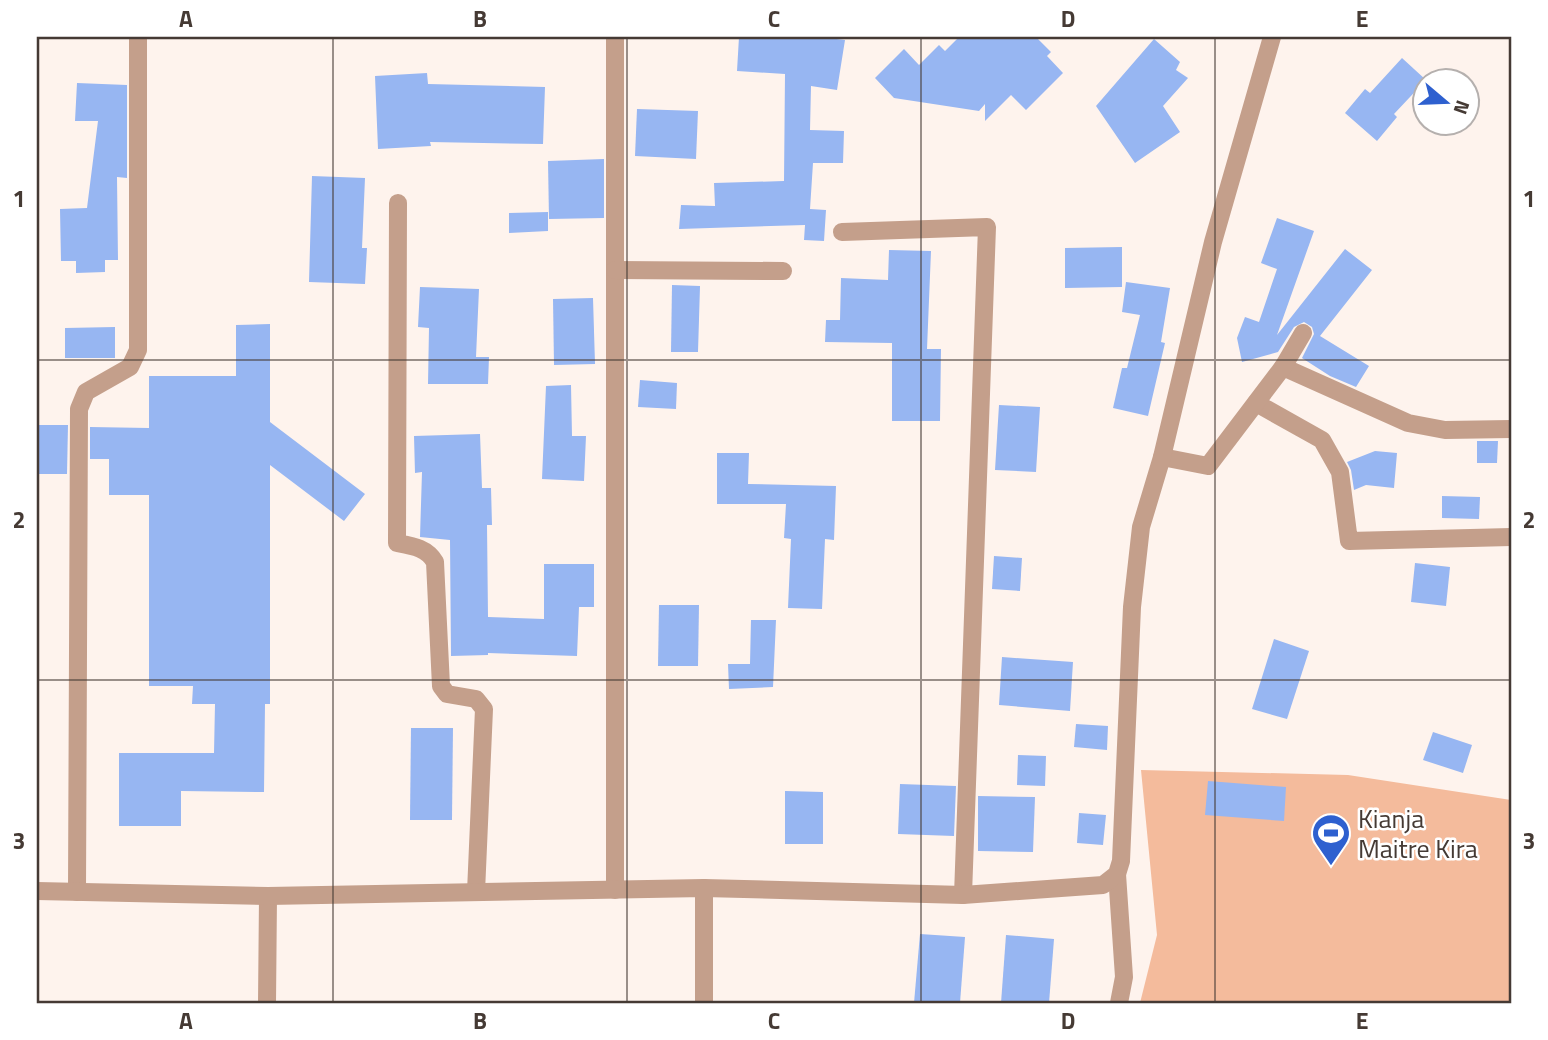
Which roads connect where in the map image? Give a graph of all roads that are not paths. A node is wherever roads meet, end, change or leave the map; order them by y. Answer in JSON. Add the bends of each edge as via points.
{"nodes":[{"id":1,"x":138,"y":37,"type":"edge"},
{"id":2,"x":615,"y":37,"type":"edge"},
{"id":3,"x":1272,"y":37,"type":"edge"},
{"id":4,"x":398,"y":203,"type":"dead end"},
{"id":5,"x":842,"y":232,"type":"dead end"},
{"id":6,"x":615,"y":270,"type":"junction"},
{"id":7,"x":783,"y":271,"type":"dead end"},
{"id":8,"x":1303,"y":333,"type":"dead end"},
{"id":9,"x":1283,"y":367,"type":"junction"},
{"id":10,"x":1256,"y":403,"type":"junction"},
{"id":11,"x":1511,"y":429,"type":"edge"},
{"id":12,"x":1162,"y":457,"type":"junction"},
{"id":13,"x":1511,"y":537,"type":"edge"},
{"id":14,"x":1116,"y":874,"type":"junction"},
{"id":15,"x":704,"y":888,"type":"junction"},
{"id":16,"x":615,"y":890,"type":"junction"},
{"id":17,"x":37,"y":891,"type":"edge"},
{"id":18,"x":77,"y":892,"type":"junction"},
{"id":19,"x":476,"y":892,"type":"junction"},
{"id":20,"x":963,"y":895,"type":"junction"},
{"id":21,"x":268,"y":896,"type":"junction"},
{"id":22,"x":267,"y":1003,"type":"edge"},
{"id":23,"x":705,"y":1003,"type":"edge"},
{"id":24,"x":1119,"y":1003,"type":"edge"}],
"edges":[{"from":1,"to":18,"type":"street","via":[[138,350],[130,367],[86,392],[79,409]]},
{"from":2,"to":6,"type":"street"},
{"from":3,"to":12,"type":"street","via":[[1213,242]]},
{"from":4,"to":19,"type":"street","via":[[397,542],[430,554],[435,562],[441,686],[447,694],[476,699],[484,709]]},
{"from":5,"to":20,"type":"street","via":[[987,227]]},
{"from":6,"to":7,"type":"street"},
{"from":6,"to":16,"type":"street"},
{"from":8,"to":9,"type":"street"},
{"from":9,"to":10,"type":"street"},
{"from":9,"to":11,"type":"street","via":[[1408,423],[1445,430]]},
{"from":10,"to":12,"type":"street","via":[[1208,467]]},
{"from":10,"to":13,"type":"street","via":[[1322,440],[1340,472],[1349,541]]},
{"from":12,"to":14,"type":"street","via":[[1142,527],[1134,594],[1121,861]]},
{"from":14,"to":20,"type":"street","via":[[1102,886],[1091,888]]},
{"from":14,"to":24,"type":"street","via":[[1124,977]]},
{"from":15,"to":16,"type":"street"},
{"from":15,"to":20,"type":"street"},
{"from":15,"to":23,"type":"street"},
{"from":16,"to":19,"type":"street"},
{"from":17,"to":18,"type":"street"},
{"from":18,"to":21,"type":"street"},
{"from":19,"to":21,"type":"street"},
{"from":21,"to":22,"type":"street"}]}
